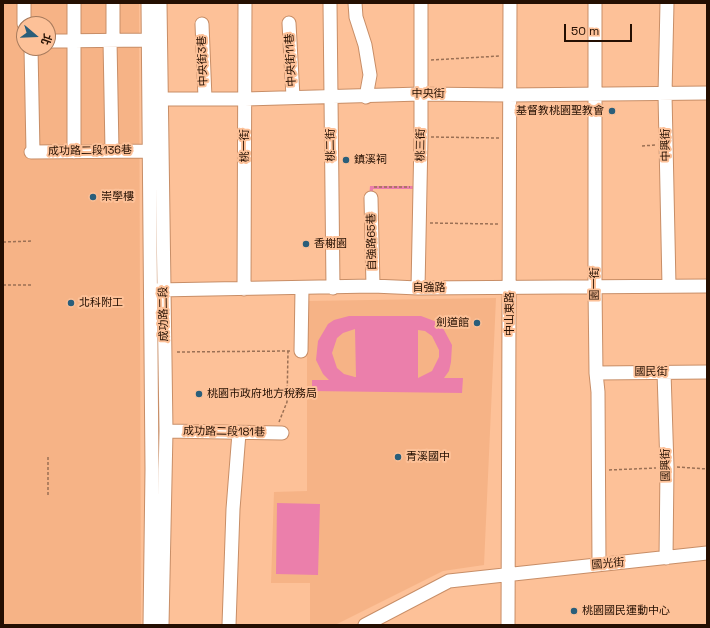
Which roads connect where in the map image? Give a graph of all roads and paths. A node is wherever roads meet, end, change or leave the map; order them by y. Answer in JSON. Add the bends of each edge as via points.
{"nodes":[{"id":1,"x":24,"y":3,"type":"edge"},
{"id":2,"x":74,"y":3,"type":"edge"},
{"id":3,"x":113,"y":3,"type":"edge"},
{"id":4,"x":148,"y":3,"type":"edge"},
{"id":5,"x":160,"y":3,"type":"edge"},
{"id":6,"x":245,"y":3,"type":"edge"},
{"id":7,"x":330,"y":3,"type":"edge"},
{"id":8,"x":355,"y":3,"type":"edge"},
{"id":9,"x":421,"y":3,"type":"edge"},
{"id":10,"x":510,"y":3,"type":"edge"},
{"id":11,"x":595,"y":3,"type":"edge"},
{"id":12,"x":667,"y":3,"type":"edge"},
{"id":13,"x":24,"y":16,"type":"edge"},
{"id":14,"x":289,"y":22,"type":"dead end"},
{"id":15,"x":202,"y":24,"type":"dead end"},
{"id":16,"x":56,"y":40,"type":"edge"},
{"id":17,"x":74,"y":40,"type":"junction"},
{"id":18,"x":112,"y":40,"type":"junction"},
{"id":19,"x":149,"y":40,"type":"junction"},
{"id":20,"x":31,"y":56,"type":"edge"},
{"id":21,"x":509,"y":56,"type":"junction"},
{"id":22,"x":421,"y":60,"type":"junction"},
{"id":23,"x":707,"y":93,"type":"edge"},
{"id":24,"x":421,"y":94,"type":"junction"},
{"id":25,"x":594,"y":94,"type":"junction"},
{"id":26,"x":665,"y":94,"type":"junction"},
{"id":27,"x":508,"y":96,"type":"junction"},
{"id":28,"x":293,"y":97,"type":"junction"},
{"id":29,"x":331,"y":97,"type":"junction"},
{"id":30,"x":366,"y":97,"type":"junction"},
{"id":31,"x":205,"y":98,"type":"junction"},
{"id":32,"x":155,"y":99,"type":"junction"},
{"id":33,"x":245,"y":99,"type":"junction"},
{"id":34,"x":421,"y":137,"type":"junction"},
{"id":35,"x":510,"y":139,"type":"junction"},
{"id":36,"x":112,"y":151,"type":"junction"},
{"id":37,"x":149,"y":151,"type":"junction"},
{"id":38,"x":74,"y":152,"type":"junction"},
{"id":39,"x":420,"y":187,"type":"junction"},
{"id":40,"x":371,"y":198,"type":"joint"},
{"id":41,"x":418,"y":223,"type":"junction"},
{"id":42,"x":510,"y":223,"type":"junction"},
{"id":43,"x":3,"y":242,"type":"edge"},
{"id":44,"x":32,"y":242,"type":"dead end"},
{"id":45,"x":3,"y":285,"type":"edge"},
{"id":46,"x":32,"y":286,"type":"dead end"},
{"id":47,"x":373,"y":286,"type":"junction"},
{"id":48,"x":669,"y":286,"type":"junction"},
{"id":49,"x":707,"y":286,"type":"edge"},
{"id":50,"x":510,"y":287,"type":"junction"},
{"id":51,"x":595,"y":287,"type":"junction"},
{"id":52,"x":332,"y":288,"type":"junction"},
{"id":53,"x":418,"y":288,"type":"junction"},
{"id":54,"x":244,"y":289,"type":"junction"},
{"id":55,"x":302,"y":289,"type":"junction"},
{"id":56,"x":164,"y":290,"type":"junction"},
{"id":57,"x":150,"y":291,"type":"junction"},
{"id":58,"x":295,"y":351,"type":"junction"},
{"id":59,"x":165,"y":356,"type":"junction"},
{"id":60,"x":151,"y":361,"type":"junction"},
{"id":61,"x":596,"y":372,"type":"junction"},
{"id":62,"x":664,"y":372,"type":"junction"},
{"id":63,"x":707,"y":372,"type":"edge"},
{"id":64,"x":152,"y":415,"type":"junction"},
{"id":65,"x":165,"y":415,"type":"junction"},
{"id":66,"x":166,"y":431,"type":"junction"},
{"id":67,"x":239,"y":433,"type":"junction"},
{"id":68,"x":279,"y":433,"type":"joint"},
{"id":69,"x":48,"y":457,"type":"dead end"},
{"id":70,"x":667,"y":467,"type":"junction"},
{"id":71,"x":707,"y":468,"type":"edge"},
{"id":72,"x":598,"y":470,"type":"junction"},
{"id":73,"x":48,"y":496,"type":"dead end"},
{"id":74,"x":707,"y":553,"type":"edge"},
{"id":75,"x":666,"y":558,"type":"junction"},
{"id":76,"x":599,"y":564,"type":"junction"},
{"id":77,"x":508,"y":573,"type":"junction"},
{"id":78,"x":150,"y":625,"type":"edge"},
{"id":79,"x":162,"y":625,"type":"edge"},
{"id":80,"x":229,"y":625,"type":"edge"},
{"id":81,"x":365,"y":625,"type":"edge"},
{"id":82,"x":508,"y":625,"type":"edge"}],
"edges":[{"from":1,"to":13,"type":"street"},
{"from":2,"to":17,"type":"street"},
{"from":3,"to":18,"type":"street"},
{"from":4,"to":19,"type":"street","name":"成功路二段"},
{"from":5,"to":32,"type":"street","name":"成功路二段"},
{"from":6,"to":33,"type":"street","name":"桃一街"},
{"from":7,"to":29,"type":"street","name":"桃二街"},
{"from":8,"to":30,"type":"street","via":[[370,75]]},
{"from":9,"to":22,"type":"street","name":"桃三街"},
{"from":10,"to":21,"type":"street","name":"中山東路"},
{"from":11,"to":25,"type":"street","name":"園一街"},
{"from":12,"to":26,"type":"street","name":"中興街"},
{"from":14,"to":28,"type":"street","name":"中央街11巷"},
{"from":15,"to":31,"type":"street","name":"中央街3巷"},
{"from":16,"to":17,"type":"street"},
{"from":17,"to":18,"type":"street"},
{"from":17,"to":38,"type":"street"},
{"from":18,"to":19,"type":"street"},
{"from":18,"to":36,"type":"street"},
{"from":19,"to":32,"type":"street","name":"成功路二段"},
{"from":20,"to":38,"type":"street","name":"成功路二段136巷","via":[[32,152]]},
{"from":21,"to":22,"type":"path"},
{"from":21,"to":27,"type":"street","name":"中山東路"},
{"from":22,"to":24,"type":"street","name":"桃三街"},
{"from":23,"to":26,"type":"street","name":"中央街"},
{"from":24,"to":27,"type":"street","name":"中央街"},
{"from":24,"to":30,"type":"street","name":"中央街"},
{"from":24,"to":34,"type":"street","name":"桃三街"},
{"from":25,"to":26,"type":"street","name":"中央街"},
{"from":25,"to":27,"type":"street","name":"中央街"},
{"from":25,"to":51,"type":"street","name":"園一街"},
{"from":26,"to":48,"type":"street","name":"中興街"},
{"from":27,"to":35,"type":"street","name":"中山東路"},
{"from":28,"to":29,"type":"street","name":"中央街"},
{"from":28,"to":33,"type":"street","name":"中央街"},
{"from":29,"to":30,"type":"street","name":"中央街"},
{"from":29,"to":52,"type":"street","name":"桃二街"},
{"from":31,"to":32,"type":"street","name":"中央街"},
{"from":31,"to":33,"type":"street","name":"中央街"},
{"from":32,"to":37,"type":"street","name":"成功路二段"},
{"from":32,"to":56,"type":"street","name":"成功路二段"},
{"from":33,"to":54,"type":"street","name":"桃一街"},
{"from":34,"to":35,"type":"path"},
{"from":34,"to":39,"type":"street","name":"桃三街"},
{"from":35,"to":42,"type":"street","name":"中山東路"},
{"from":36,"to":37,"type":"street","name":"成功路二段136巷"},
{"from":36,"to":38,"type":"street","name":"成功路二段136巷"},
{"from":37,"to":57,"type":"street","name":"成功路二段"},
{"from":39,"to":40,"type":"path","via":[[371,187]]},
{"from":39,"to":41,"type":"street","name":"桃三街"},
{"from":40,"to":47,"type":"street","name":"自強路65巷"},
{"from":41,"to":42,"type":"path"},
{"from":41,"to":53,"type":"street","name":"桃三街"},
{"from":42,"to":50,"type":"street","name":"中山東路"},
{"from":43,"to":44,"type":"path"},
{"from":45,"to":46,"type":"path"},
{"from":47,"to":52,"type":"street","name":"自強路"},
{"from":47,"to":53,"type":"street","name":"自強路"},
{"from":48,"to":49,"type":"street","name":"自強路"},
{"from":48,"to":51,"type":"street","name":"自強路"},
{"from":50,"to":51,"type":"street","name":"自強路"},
{"from":50,"to":53,"type":"street","name":"自強路"},
{"from":50,"to":77,"type":"street","name":"中山東路"},
{"from":51,"to":61,"type":"street","name":"園一街"},
{"from":52,"to":55,"type":"street","name":"自強路"},
{"from":54,"to":55,"type":"street","name":"自強路"},
{"from":54,"to":56,"type":"street","name":"自強路"},
{"from":55,"to":58,"type":"street"},
{"from":56,"to":57,"type":"street","name":"自強路"},
{"from":56,"to":59,"type":"street","name":"成功路二段"},
{"from":57,"to":60,"type":"street","name":"成功路二段"},
{"from":58,"to":59,"type":"path"},
{"from":58,"to":68,"type":"path"},
{"from":59,"to":60,"type":"street"},
{"from":59,"to":65,"type":"street","name":"成功路二段"},
{"from":60,"to":64,"type":"street","name":"成功路二段"},
{"from":61,"to":62,"type":"street","name":"國民街"},
{"from":61,"to":72,"type":"street","name":"園一街"},
{"from":62,"to":63,"type":"street","name":"國民街"},
{"from":62,"to":70,"type":"street","name":"國興街"},
{"from":64,"to":65,"type":"street"},
{"from":64,"to":78,"type":"street","name":"成功路二段"},
{"from":65,"to":66,"type":"street","name":"成功路二段"},
{"from":66,"to":67,"type":"street","name":"成功路二段181巷"},
{"from":66,"to":79,"type":"street","name":"成功路二段"},
{"from":67,"to":68,"type":"street","name":"成功路二段181巷"},
{"from":67,"to":80,"type":"street","via":[[233,509]]},
{"from":69,"to":73,"type":"path"},
{"from":70,"to":71,"type":"path"},
{"from":70,"to":72,"type":"path"},
{"from":70,"to":75,"type":"street","name":"國興街"},
{"from":72,"to":76,"type":"street","name":"園一街"},
{"from":74,"to":75,"type":"street","name":"國光街"},
{"from":75,"to":76,"type":"street","name":"國光街"},
{"from":76,"to":77,"type":"street","name":"國光街"},
{"from":77,"to":81,"type":"street","name":"國光街","via":[[481,579],[449,581]]},
{"from":77,"to":82,"type":"street","name":"中山東路"}]}
